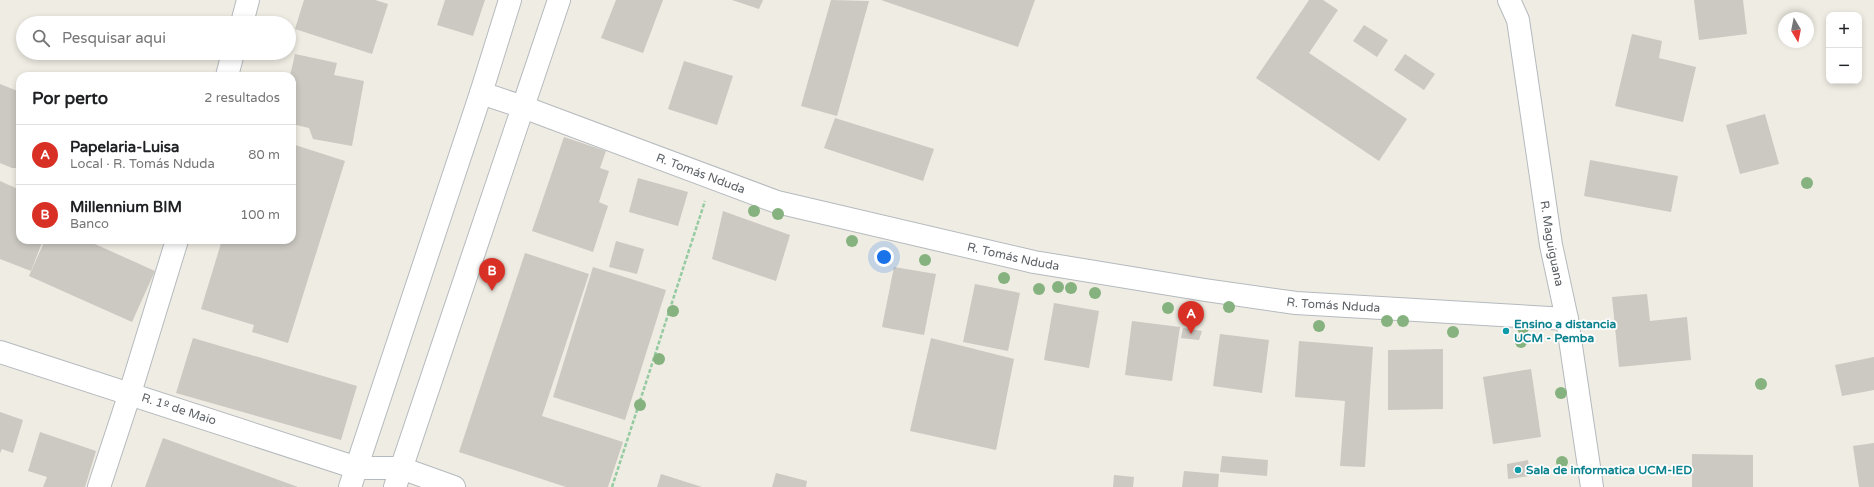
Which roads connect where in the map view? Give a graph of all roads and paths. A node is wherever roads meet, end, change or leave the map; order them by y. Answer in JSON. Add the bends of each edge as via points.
{"nodes":[{"id":1,"x":510,"y":0,"type":"edge"},
{"id":2,"x":559,"y":0,"type":"edge"},
{"id":3,"x":1509,"y":0,"type":"edge"},
{"id":4,"x":245,"y":1,"type":"edge"},
{"id":5,"x":243,"y":16,"type":"edge"},
{"id":6,"x":232,"y":60,"type":"edge"},
{"id":7,"x":228,"y":72,"type":"edge"},
{"id":8,"x":481,"y":93,"type":"junction"},
{"id":9,"x":523,"y":107,"type":"junction"},
{"id":10,"x":712,"y":178,"type":"junction"},
{"id":11,"x":177,"y":244,"type":"edge"},
{"id":12,"x":1567,"y":320,"type":"junction"},
{"id":13,"x":0,"y":352,"type":"edge"},
{"id":14,"x":130,"y":394,"type":"junction"},
{"id":15,"x":354,"y":477,"type":"edge"},
{"id":16,"x":398,"y":478,"type":"edge"},
{"id":17,"x":99,"y":487,"type":"edge"},
{"id":18,"x":454,"y":487,"type":"edge"},
{"id":19,"x":612,"y":487,"type":"edge"},
{"id":20,"x":1592,"y":487,"type":"edge"}],
"edges":[{"from":1,"to":8,"type":"street"},
{"from":2,"to":9,"type":"street"},
{"from":3,"to":12,"type":"street","name":"R. Maguiguana","via":[[1518,20],[1551,245]]},
{"from":4,"to":5,"type":"street"},
{"from":6,"to":7,"type":"street"},
{"from":8,"to":9,"type":"street","name":"R. Tomás Nduda"},
{"from":8,"to":15,"type":"street"},
{"from":9,"to":10,"type":"street","name":"R. Tomás Nduda"},
{"from":9,"to":16,"type":"street"},
{"from":10,"to":12,"type":"street","name":"R. Tomás Nduda","via":[[777,202],[1034,262],[1296,303]]},
{"from":10,"to":19,"type":"path"},
{"from":11,"to":14,"type":"street"},
{"from":12,"to":20,"type":"street","name":"R. Maguiguana"},
{"from":13,"to":14,"type":"street","name":"R. 1º de Maio"},
{"from":14,"to":15,"type":"street","name":"R. 1º de Maio"},
{"from":14,"to":17,"type":"street"},
{"from":15,"to":16,"type":"street","name":"R. 1º de Maio"},
{"from":16,"to":18,"type":"street"}]}
